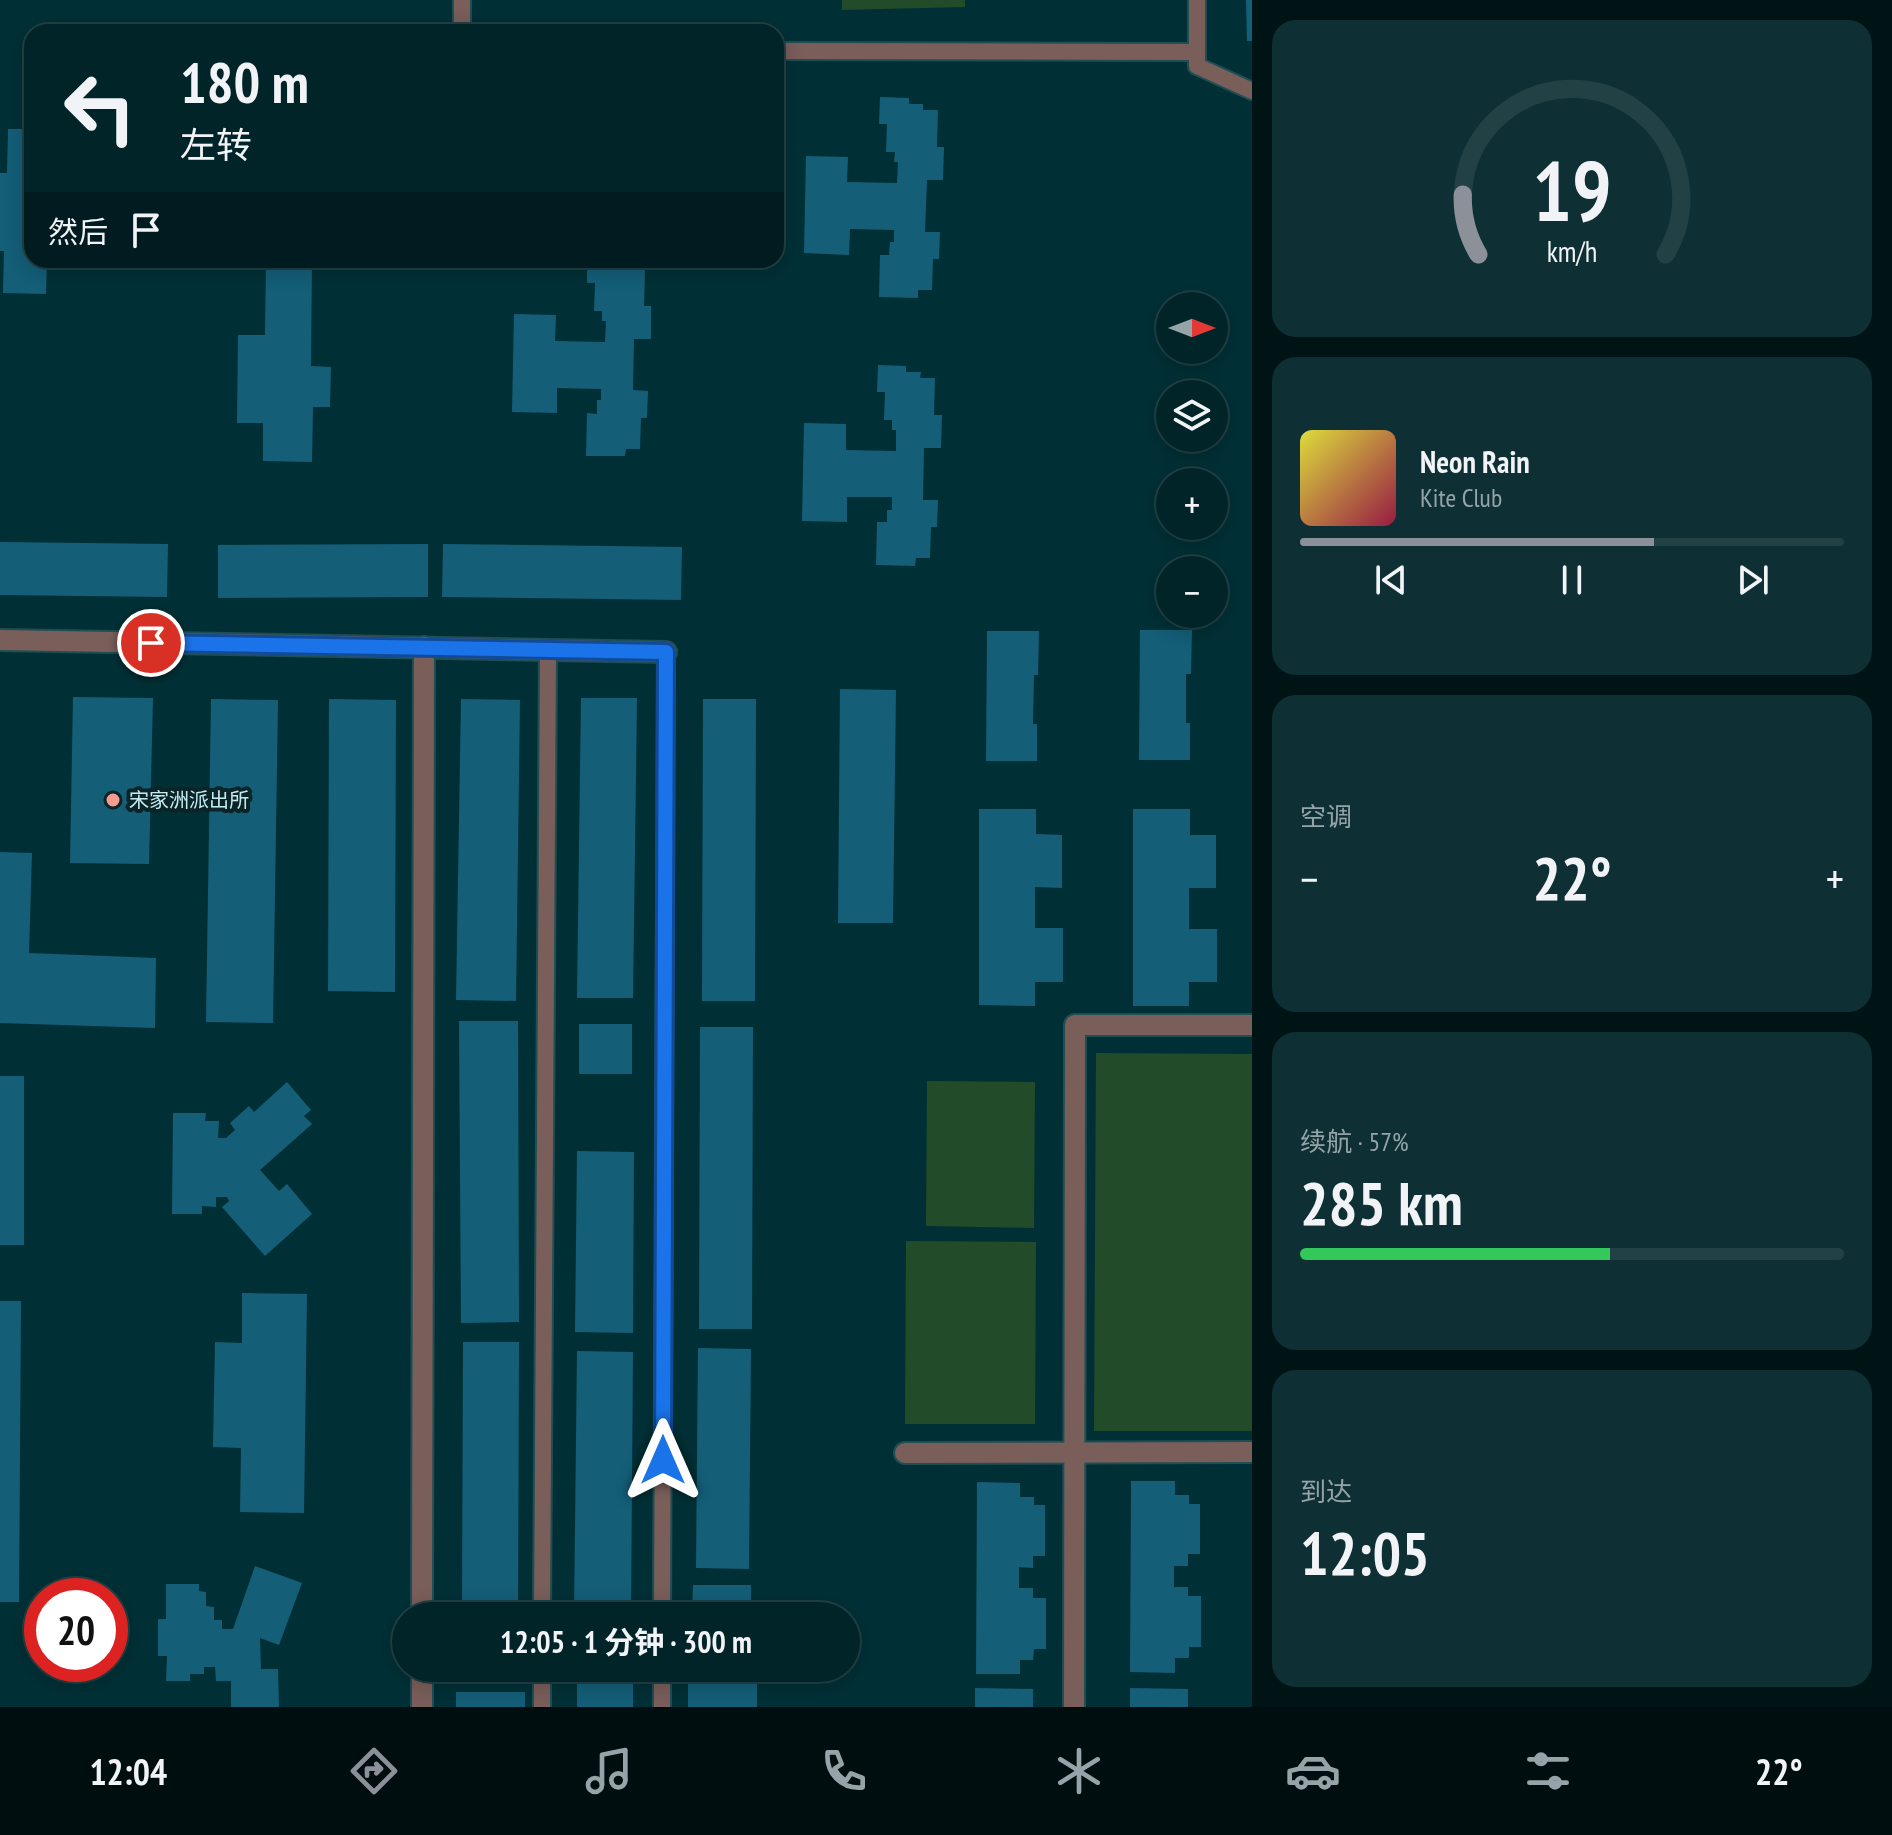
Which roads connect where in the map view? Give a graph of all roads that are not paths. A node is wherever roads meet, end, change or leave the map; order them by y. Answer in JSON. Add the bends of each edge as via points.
{"nodes":[{"id":1,"x":462,"y":0,"type":"edge"},
{"id":2,"x":1197,"y":0,"type":"edge"},
{"id":3,"x":462,"y":24,"type":"edge"},
{"id":4,"x":784,"y":51,"type":"edge"},
{"id":5,"x":1197,"y":52,"type":"junction"},
{"id":6,"x":1252,"y":91,"type":"edge"},
{"id":7,"x":0,"y":640,"type":"edge"},
{"id":8,"x":424,"y":647,"type":"junction"},
{"id":9,"x":548,"y":650,"type":"junction"},
{"id":10,"x":666,"y":652,"type":"joint"},
{"id":11,"x":1252,"y":1025,"type":"edge"},
{"id":12,"x":1252,"y":1452,"type":"edge"},
{"id":13,"x":905,"y":1453,"type":"dead end"},
{"id":14,"x":1074,"y":1453,"type":"junction"},
{"id":15,"x":422,"y":1602,"type":"edge"},
{"id":16,"x":542,"y":1602,"type":"edge"},
{"id":17,"x":662,"y":1602,"type":"edge"},
{"id":18,"x":422,"y":1682,"type":"edge"},
{"id":19,"x":542,"y":1682,"type":"edge"},
{"id":20,"x":662,"y":1682,"type":"edge"},
{"id":21,"x":422,"y":1707,"type":"edge"},
{"id":22,"x":542,"y":1707,"type":"edge"},
{"id":23,"x":662,"y":1707,"type":"edge"},
{"id":24,"x":1074,"y":1707,"type":"edge"}],
"edges":[{"from":1,"to":3,"type":"lane"},
{"from":2,"to":5,"type":"lane"},
{"from":4,"to":5,"type":"lane"},
{"from":5,"to":6,"type":"lane","via":[[1197,66]]},
{"from":7,"to":8,"type":"street"},
{"from":8,"to":9,"type":"street"},
{"from":8,"to":15,"type":"street"},
{"from":9,"to":10,"type":"street"},
{"from":9,"to":16,"type":"lane"},
{"from":10,"to":17,"type":"lane"},
{"from":11,"to":14,"type":"street","via":[[1075,1025]]},
{"from":12,"to":14,"type":"street"},
{"from":13,"to":14,"type":"street"},
{"from":14,"to":24,"type":"street"},
{"from":18,"to":21,"type":"street"},
{"from":19,"to":22,"type":"lane"},
{"from":20,"to":23,"type":"lane"}]}
